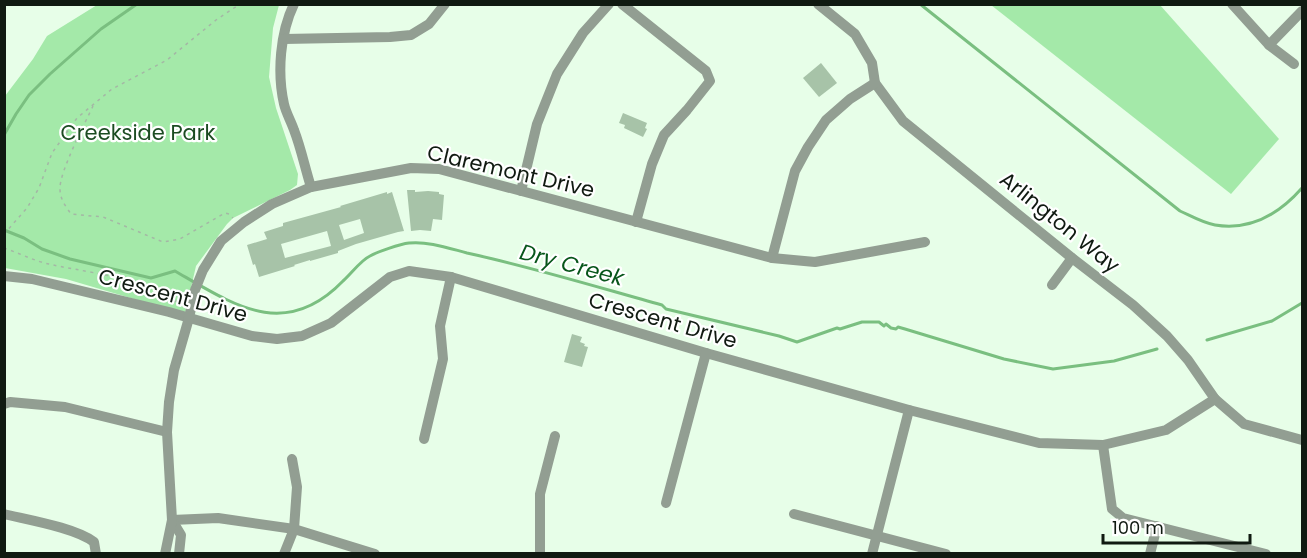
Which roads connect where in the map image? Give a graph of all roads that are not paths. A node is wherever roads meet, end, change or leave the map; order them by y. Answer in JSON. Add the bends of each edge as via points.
{"nodes":[{"id":1,"x":294,"y":4,"type":"edge"},
{"id":2,"x":445,"y":4,"type":"edge"},
{"id":3,"x":609,"y":4,"type":"edge"},
{"id":4,"x":622,"y":4,"type":"edge"},
{"id":5,"x":818,"y":4,"type":"edge"},
{"id":6,"x":1232,"y":4,"type":"edge"},
{"id":7,"x":1302,"y":11,"type":"edge"},
{"id":8,"x":284,"y":39,"type":"junction"},
{"id":9,"x":1269,"y":45,"type":"junction"},
{"id":10,"x":1294,"y":64,"type":"dead end"},
{"id":11,"x":875,"y":83,"type":"junction"},
{"id":12,"x":311,"y":187,"type":"junction"},
{"id":13,"x":521,"y":191,"type":"junction"},
{"id":14,"x":636,"y":222,"type":"junction"},
{"id":15,"x":925,"y":242,"type":"dead end"},
{"id":16,"x":772,"y":258,"type":"junction"},
{"id":17,"x":1072,"y":258,"type":"junction"},
{"id":18,"x":4,"y":276,"type":"edge"},
{"id":19,"x":451,"y":277,"type":"junction"},
{"id":20,"x":1052,"y":285,"type":"dead end"},
{"id":21,"x":189,"y":318,"type":"junction"},
{"id":22,"x":706,"y":353,"type":"junction"},
{"id":23,"x":1215,"y":399,"type":"junction"},
{"id":24,"x":4,"y":404,"type":"edge"},
{"id":25,"x":909,"y":410,"type":"junction"},
{"id":26,"x":168,"y":432,"type":"junction"},
{"id":27,"x":555,"y":436,"type":"dead end"},
{"id":28,"x":424,"y":439,"type":"dead end"},
{"id":29,"x":1302,"y":440,"type":"edge"},
{"id":30,"x":1102,"y":445,"type":"junction"},
{"id":31,"x":292,"y":459,"type":"dead end"},
{"id":32,"x":666,"y":503,"type":"dead end"},
{"id":33,"x":4,"y":514,"type":"edge"},
{"id":34,"x":794,"y":514,"type":"dead end"},
{"id":35,"x":172,"y":520,"type":"junction"},
{"id":36,"x":1157,"y":526,"type":"junction"},
{"id":37,"x":294,"y":529,"type":"junction"},
{"id":38,"x":877,"y":536,"type":"junction"},
{"id":39,"x":96,"y":554,"type":"edge"},
{"id":40,"x":165,"y":554,"type":"edge"},
{"id":41,"x":179,"y":554,"type":"edge"},
{"id":42,"x":284,"y":554,"type":"edge"},
{"id":43,"x":375,"y":554,"type":"edge"},
{"id":44,"x":540,"y":554,"type":"edge"},
{"id":45,"x":872,"y":554,"type":"edge"},
{"id":46,"x":946,"y":554,"type":"edge"},
{"id":47,"x":1150,"y":554,"type":"edge"},
{"id":48,"x":1266,"y":554,"type":"edge"}],
"edges":[{"from":1,"to":8,"type":"street"},
{"from":2,"to":8,"type":"street","via":[[429,24],[411,35]]},
{"from":3,"to":13,"type":"street","via":[[557,74],[537,124]]},
{"from":4,"to":14,"type":"street","via":[[705,70],[710,81],[664,135]]},
{"from":5,"to":11,"type":"street","name":"Arlington Way","via":[[855,34],[872,63]]},
{"from":6,"to":9,"type":"street"},
{"from":7,"to":9,"type":"street"},
{"from":8,"to":12,"type":"street","via":[[280,83],[284,107]]},
{"from":9,"to":10,"type":"street"},
{"from":11,"to":16,"type":"street","via":[[826,120],[808,147],[795,171]]},
{"from":11,"to":17,"type":"street","name":"Arlington Way","via":[[903,121]]},
{"from":12,"to":13,"type":"street","name":"Claremont Drive","via":[[411,168],[438,169]]},
{"from":12,"to":21,"type":"street","name":"Claremont Drive","via":[[272,204],[221,241],[203,270]]},
{"from":13,"to":14,"type":"street","name":"Claremont Drive"},
{"from":14,"to":16,"type":"street","name":"Claremont Drive"},
{"from":15,"to":16,"type":"street","name":"Claremont Drive","via":[[815,262]]},
{"from":17,"to":20,"type":"street"},
{"from":17,"to":23,"type":"street","name":"Arlington Way","via":[[1167,336]]},
{"from":18,"to":21,"type":"street","name":"Crescent Drive","via":[[32,279]]},
{"from":19,"to":21,"type":"street","name":"Crescent Drive","via":[[409,271],[390,277],[330,322],[302,336],[252,336]]},
{"from":19,"to":22,"type":"street","name":"Crescent Drive"},
{"from":19,"to":28,"type":"street","via":[[440,326],[443,358]]},
{"from":21,"to":26,"type":"street","name":"Claremont Drive","via":[[174,370]]},
{"from":22,"to":25,"type":"street","name":"Crescent Drive"},
{"from":22,"to":32,"type":"street"},
{"from":23,"to":29,"type":"street","name":"Arlington Way","via":[[1244,424]]},
{"from":23,"to":30,"type":"street","name":"Crescent Drive","via":[[1166,430]]},
{"from":24,"to":26,"type":"street","via":[[65,407]]},
{"from":25,"to":30,"type":"street","name":"Crescent Drive","via":[[1039,443]]},
{"from":25,"to":38,"type":"street"},
{"from":26,"to":35,"type":"street","name":"Claremont Drive"},
{"from":27,"to":44,"type":"street","via":[[540,494]]},
{"from":30,"to":36,"type":"street","via":[[1112,509],[1123,518]]},
{"from":31,"to":37,"type":"street","via":[[297,487]]},
{"from":33,"to":39,"type":"street","via":[[88,537],[94,542]]},
{"from":34,"to":38,"type":"street"},
{"from":35,"to":37,"type":"street","via":[[218,518]]},
{"from":35,"to":40,"type":"street","name":"Claremont Drive"},
{"from":35,"to":41,"type":"street","name":"Claremont Drive","via":[[180,535]]},
{"from":36,"to":47,"type":"street"},
{"from":36,"to":48,"type":"street"},
{"from":37,"to":42,"type":"street"},
{"from":37,"to":43,"type":"street"},
{"from":38,"to":45,"type":"street"},
{"from":38,"to":46,"type":"street"}]}
